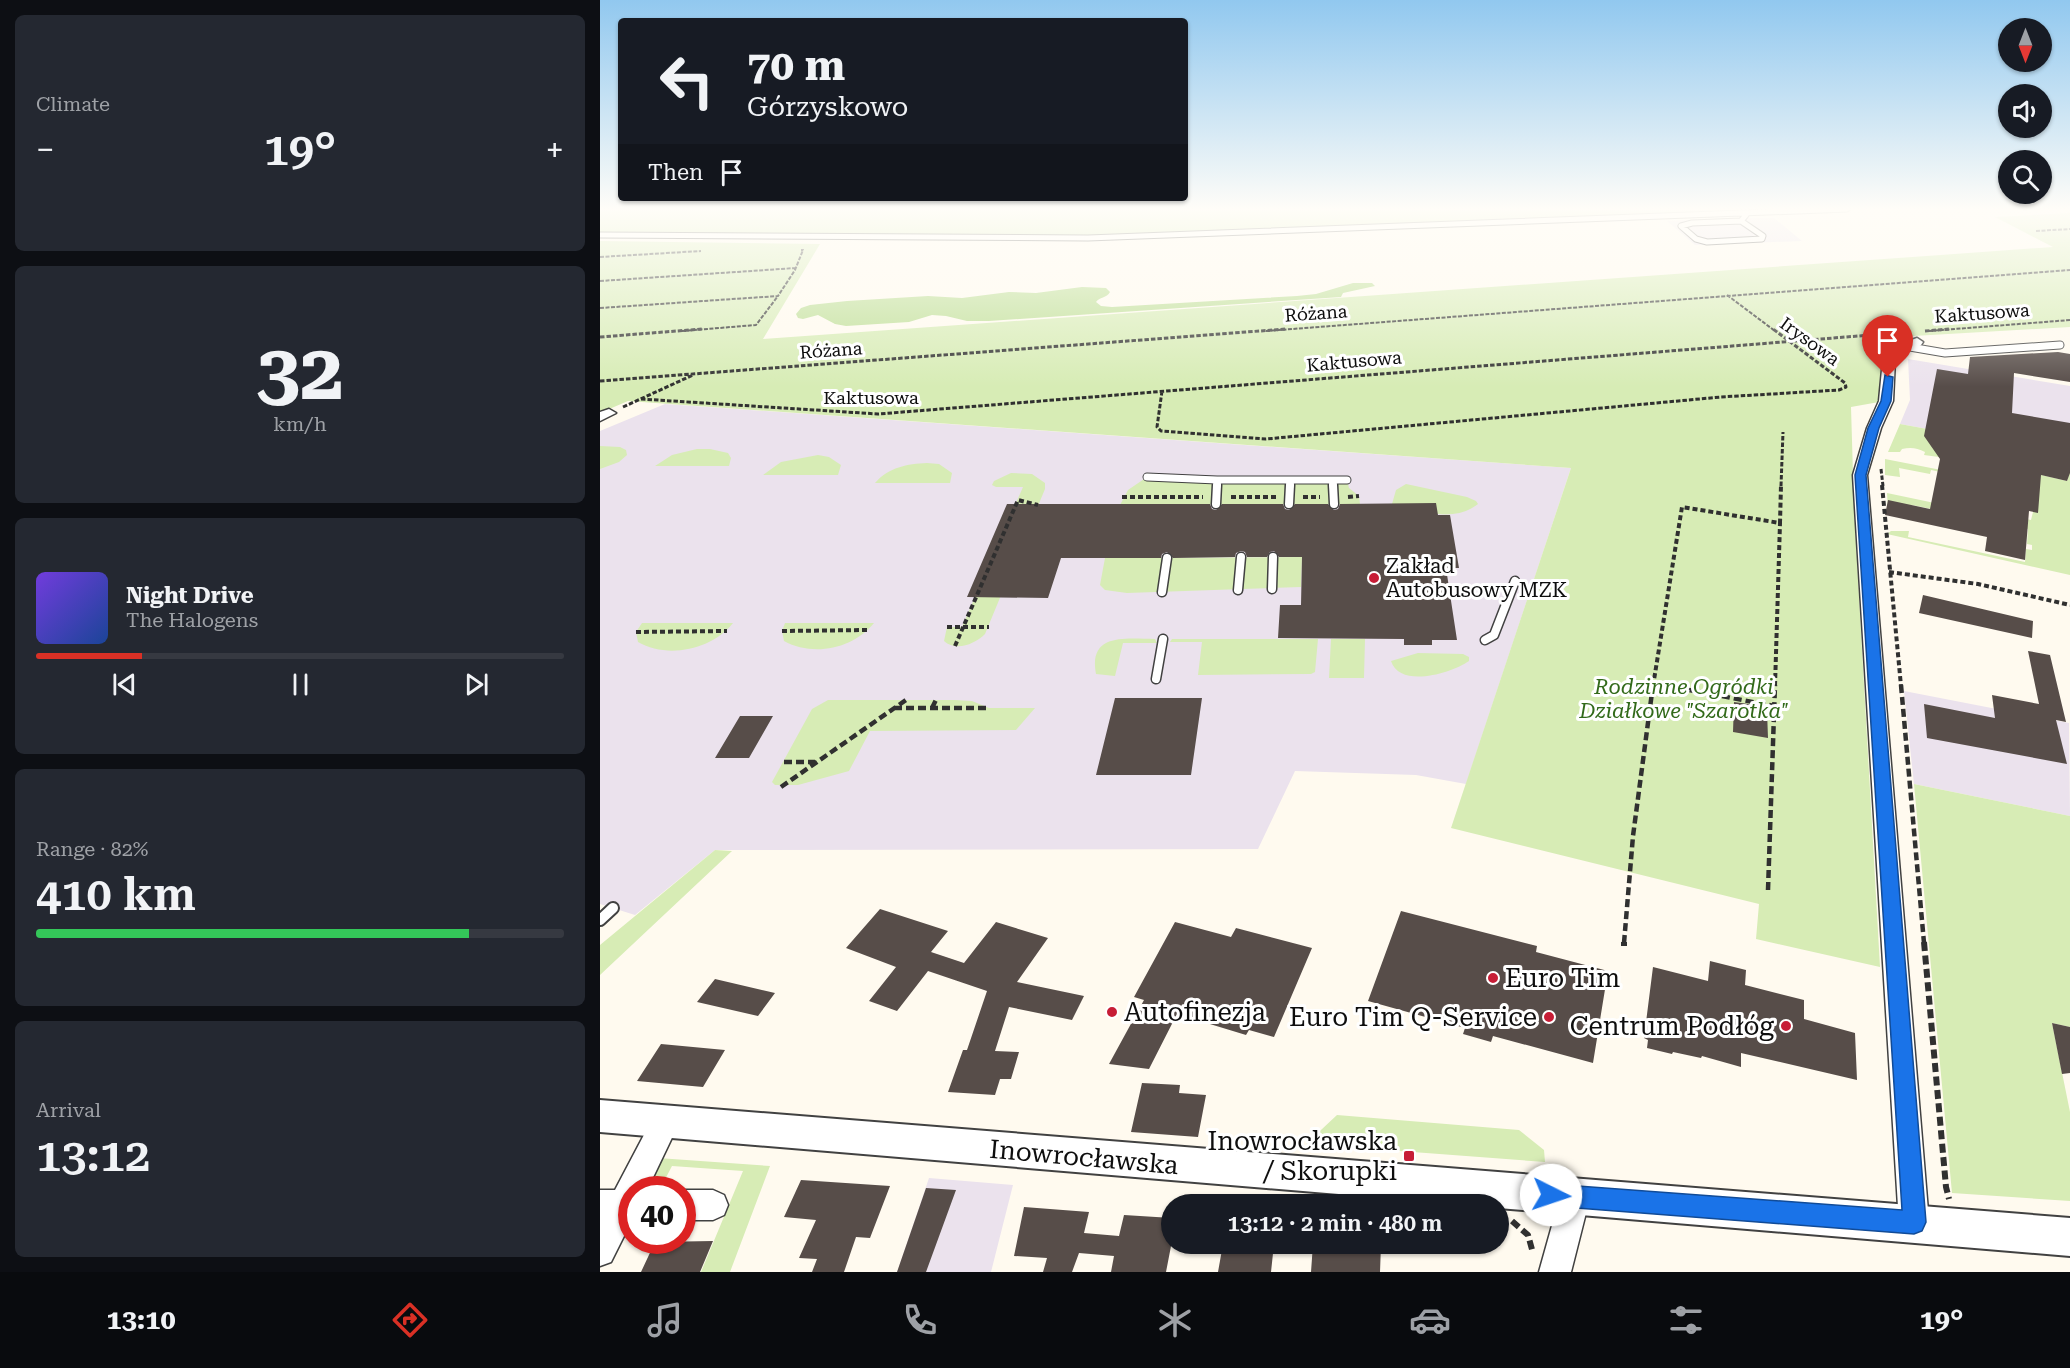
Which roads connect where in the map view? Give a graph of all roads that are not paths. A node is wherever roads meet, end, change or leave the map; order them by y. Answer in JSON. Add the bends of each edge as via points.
{"nodes":[{"id":1,"x":1911,"y":338,"type":"joint"},
{"id":2,"x":2060,"y":345,"type":"dead end"},
{"id":3,"x":1147,"y":477,"type":"dead end"},
{"id":4,"x":1217,"y":480,"type":"junction"},
{"id":5,"x":1290,"y":480,"type":"junction"},
{"id":6,"x":1333,"y":480,"type":"junction"},
{"id":7,"x":1347,"y":480,"type":"dead end"},
{"id":8,"x":1289,"y":500,"type":"road end"},
{"id":9,"x":1334,"y":500,"type":"road end"},
{"id":10,"x":1217,"y":501,"type":"road end"},
{"id":11,"x":1241,"y":557,"type":"dead end"},
{"id":12,"x":1273,"y":557,"type":"dead end"},
{"id":13,"x":1167,"y":558,"type":"dead end"},
{"id":14,"x":1515,"y":581,"type":"dead end"},
{"id":15,"x":1272,"y":589,"type":"dead end"},
{"id":16,"x":1238,"y":590,"type":"dead end"},
{"id":17,"x":1162,"y":592,"type":"dead end"},
{"id":18,"x":1163,"y":639,"type":"dead end"},
{"id":19,"x":1485,"y":640,"type":"dead end"},
{"id":20,"x":1156,"y":679,"type":"dead end"},
{"id":21,"x":613,"y":908,"type":"dead end"},
{"id":22,"x":600,"y":920,"type":"edge"},
{"id":23,"x":600,"y":1116,"type":"edge"},
{"id":24,"x":665,"y":1123,"type":"junction"},
{"id":25,"x":635,"y":1176,"type":"edge"},
{"id":26,"x":1575,"y":1197,"type":"junction"},
{"id":27,"x":618,"y":1205,"type":"edge"},
{"id":28,"x":696,"y":1205,"type":"edge"},
{"id":29,"x":713,"y":1205,"type":"dead end"},
{"id":30,"x":1914,"y":1222,"type":"junction"},
{"id":31,"x":2070,"y":1237,"type":"edge"},
{"id":32,"x":600,"y":1251,"type":"edge"},
{"id":33,"x":1544,"y":1267,"type":"edge"}],
"edges":[{"from":1,"to":2,"type":"lane","via":[[1945,353]]},
{"from":1,"to":30,"type":"street","via":[[1889,359],[1886,401],[1860,475]]},
{"from":3,"to":4,"type":"lane"},
{"from":4,"to":5,"type":"lane"},
{"from":4,"to":10,"type":"lane"},
{"from":5,"to":6,"type":"lane"},
{"from":5,"to":8,"type":"lane"},
{"from":6,"to":7,"type":"lane"},
{"from":6,"to":9,"type":"lane"},
{"from":11,"to":16,"type":"lane"},
{"from":12,"to":15,"type":"lane"},
{"from":13,"to":17,"type":"lane"},
{"from":14,"to":19,"type":"lane","via":[[1494,635]]},
{"from":18,"to":20,"type":"lane"},
{"from":21,"to":22,"type":"lane"},
{"from":23,"to":24,"type":"street","name":"Inowrocławska"},
{"from":24,"to":25,"type":"street"},
{"from":24,"to":26,"type":"street","name":"Inowrocławska"},
{"from":26,"to":30,"type":"street","name":"Inowrocławska"},
{"from":26,"to":33,"type":"street"},
{"from":27,"to":32,"type":"street"},
{"from":28,"to":29,"type":"street"},
{"from":30,"to":31,"type":"street","name":"Inowrocławska"}]}
